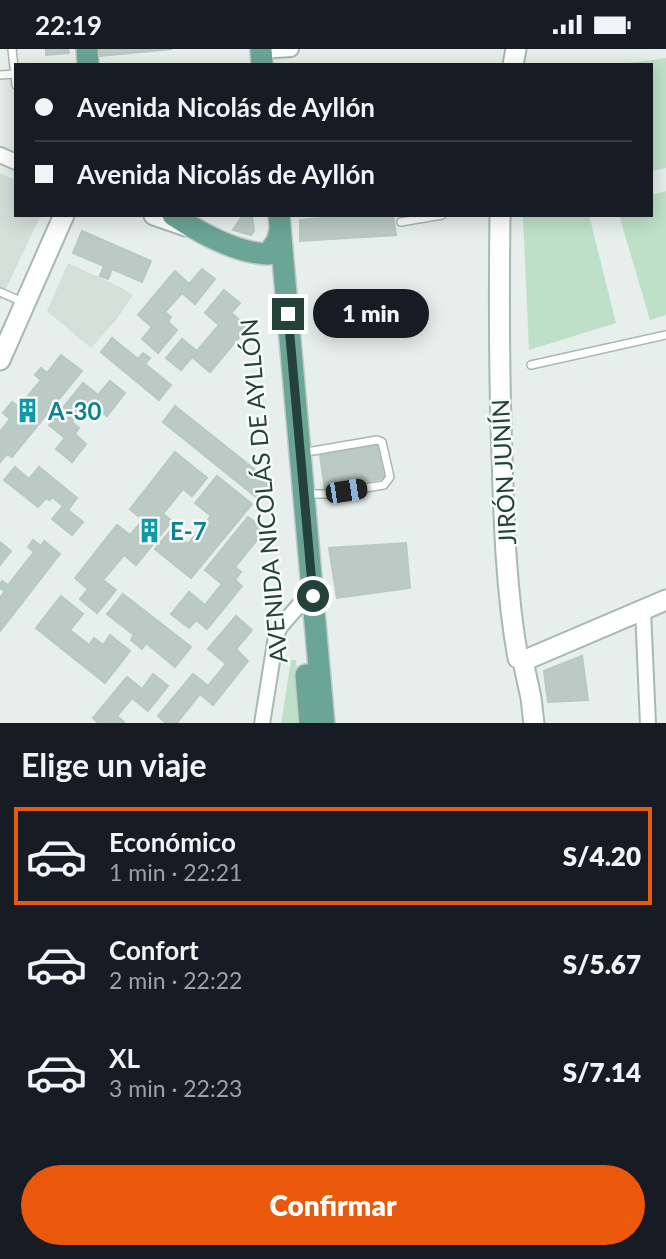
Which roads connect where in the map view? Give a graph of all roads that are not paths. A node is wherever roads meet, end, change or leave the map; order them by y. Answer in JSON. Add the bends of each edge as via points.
{"nodes":[{"id":1,"x":291,"y":49,"type":"edge"},
{"id":2,"x":261,"y":55,"type":"edge"},
{"id":3,"x":63,"y":217,"type":"edge"},
{"id":4,"x":163,"y":217,"type":"edge"},
{"id":5,"x":430,"y":217,"type":"edge"},
{"id":6,"x":500,"y":217,"type":"edge"},
{"id":7,"x":182,"y":221,"type":"edge"},
{"id":8,"x":401,"y":222,"type":"dead end"},
{"id":9,"x":280,"y":223,"type":"edge"},
{"id":10,"x":268,"y":254,"type":"junction"},
{"id":11,"x":0,"y":292,"type":"edge"},
{"id":12,"x":25,"y":303,"type":"junction"},
{"id":13,"x":666,"y":335,"type":"edge"},
{"id":14,"x":0,"y":360,"type":"edge"},
{"id":15,"x":531,"y":365,"type":"dead end"},
{"id":16,"x":300,"y":453,"type":"junction"},
{"id":17,"x":304,"y":494,"type":"junction"},
{"id":18,"x":666,"y":600,"type":"edge"},
{"id":19,"x":300,"y":604,"type":"junction"},
{"id":20,"x":643,"y":610,"type":"junction"},
{"id":21,"x":523,"y":661,"type":"junction"},
{"id":22,"x":261,"y":723,"type":"edge"},
{"id":23,"x":310,"y":723,"type":"edge"},
{"id":24,"x":324,"y":723,"type":"edge"},
{"id":25,"x":534,"y":723,"type":"edge"},
{"id":26,"x":648,"y":723,"type":"edge"}],
"edges":[{"from":1,"to":2,"type":"street"},
{"from":3,"to":12,"type":"street"},
{"from":4,"to":7,"type":"street"},
{"from":5,"to":8,"type":"lane"},
{"from":6,"to":21,"type":"street","name":"JIRÓN JUNÍN","via":[[503,513],[514,633],[518,658]]},
{"from":7,"to":10,"type":"main road","via":[[244,250]]},
{"from":9,"to":10,"type":"main road","via":[[277,241]]},
{"from":9,"to":16,"type":"main road","name":"AVENIDA NICOLÁS DE AYLLÓN"},
{"from":10,"to":19,"type":"main road","name":"AVENIDA NICOLÁS DE AYLLÓN"},
{"from":11,"to":12,"type":"lane"},
{"from":12,"to":14,"type":"street"},
{"from":13,"to":15,"type":"lane"},
{"from":16,"to":17,"type":"main road","name":"AVENIDA NICOLÁS DE AYLLÓN"},
{"from":16,"to":17,"type":"lane","via":[[377,440],[382,442],[390,477],[384,485]]},
{"from":17,"to":24,"type":"main road","name":"AVENIDA NICOLÁS DE AYLLÓN"},
{"from":18,"to":20,"type":"street"},
{"from":19,"to":22,"type":"street","via":[[276,636]]},
{"from":19,"to":23,"type":"main road","name":"AVENIDA NICOLÁS DE AYLLÓN"},
{"from":20,"to":21,"type":"street"},
{"from":20,"to":26,"type":"street"},
{"from":21,"to":25,"type":"street","name":"JIRÓN JUNÍN"}]}
